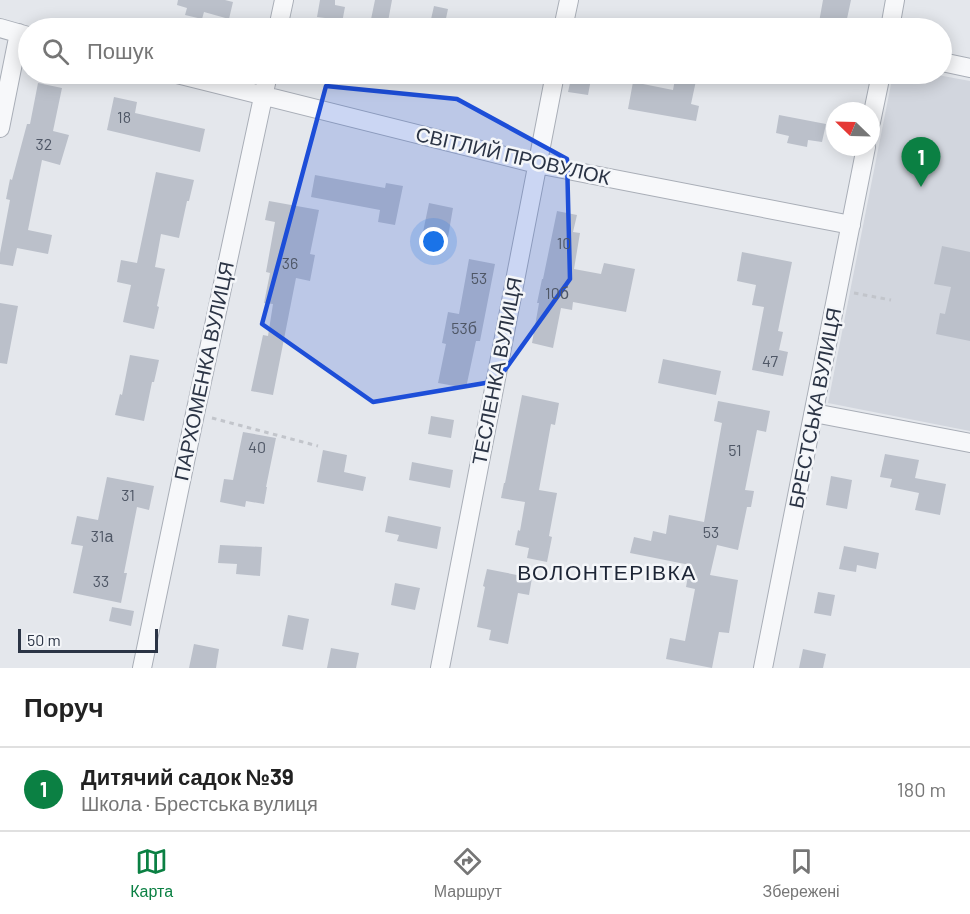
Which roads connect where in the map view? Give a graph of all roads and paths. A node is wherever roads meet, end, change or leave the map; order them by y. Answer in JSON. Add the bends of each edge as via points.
{"nodes":[{"id":1,"x":284,"y":0,"type":"edge"},
{"id":2,"x":569,"y":0,"type":"edge"},
{"id":3,"x":895,"y":0,"type":"edge"},
{"id":4,"x":280,"y":18,"type":"edge"},
{"id":5,"x":565,"y":18,"type":"edge"},
{"id":6,"x":892,"y":18,"type":"edge"},
{"id":7,"x":0,"y":28,"type":"edge"},
{"id":8,"x":18,"y":33,"type":"edge"},
{"id":9,"x":18,"y":58,"type":"edge"},
{"id":10,"x":952,"y":64,"type":"edge"},
{"id":11,"x":970,"y":68,"type":"edge"},
{"id":12,"x":218,"y":84,"type":"edge"},
{"id":13,"x":266,"y":84,"type":"edge"},
{"id":14,"x":553,"y":84,"type":"edge"},
{"id":15,"x":879,"y":84,"type":"edge"},
{"id":16,"x":264,"y":95,"type":"junction"},
{"id":17,"x":875,"y":102,"type":"edge"},
{"id":18,"x":0,"y":128,"type":"edge"},
{"id":19,"x":864,"y":156,"type":"edge"},
{"id":20,"x":537,"y":164,"type":"junction"},
{"id":21,"x":851,"y":225,"type":"junction"},
{"id":22,"x":838,"y":290,"type":"junction"},
{"id":23,"x":891,"y":300,"type":"dead end"},
{"id":24,"x":814,"y":413,"type":"junction"},
{"id":25,"x":195,"y":414,"type":"junction"},
{"id":26,"x":970,"y":443,"type":"edge"},
{"id":27,"x":318,"y":446,"type":"dead end"},
{"id":28,"x":142,"y":668,"type":"edge"},
{"id":29,"x":440,"y":668,"type":"edge"},
{"id":30,"x":763,"y":668,"type":"edge"}],
"edges":[{"from":1,"to":4,"type":"street"},
{"from":2,"to":5,"type":"street"},
{"from":3,"to":6,"type":"street"},
{"from":7,"to":8,"type":"street"},
{"from":9,"to":18,"type":"street"},
{"from":10,"to":11,"type":"street"},
{"from":12,"to":16,"type":"street","name":"СВІТЛИЙ ПРОВУЛОК"},
{"from":13,"to":16,"type":"street","name":"ПАРХОМЕНКА ВУЛИЦЯ"},
{"from":14,"to":20,"type":"street","name":"ТЕСЛЕНКА ВУЛИЦЯ"},
{"from":15,"to":17,"type":"street"},
{"from":16,"to":20,"type":"street","name":"СВІТЛИЙ ПРОВУЛОК"},
{"from":16,"to":25,"type":"street","name":"ПАРХОМЕНКА ВУЛИЦЯ"},
{"from":19,"to":21,"type":"street","name":"БРЕСТСЬКА ВУЛИЦЯ"},
{"from":20,"to":21,"type":"street","name":"СВІТЛИЙ ПРОВУЛОК"},
{"from":20,"to":29,"type":"street","name":"ТЕСЛЕНКА ВУЛИЦЯ"},
{"from":21,"to":22,"type":"street","name":"БРЕСТСЬКА ВУЛИЦЯ"},
{"from":22,"to":23,"type":"path"},
{"from":22,"to":24,"type":"street","name":"БРЕСТСЬКА ВУЛИЦЯ"},
{"from":24,"to":26,"type":"street"},
{"from":24,"to":30,"type":"street","name":"БРЕСТСЬКА ВУЛИЦЯ"},
{"from":25,"to":27,"type":"path"},
{"from":25,"to":28,"type":"street","name":"ПАРХОМЕНКА ВУЛИЦЯ"}]}
